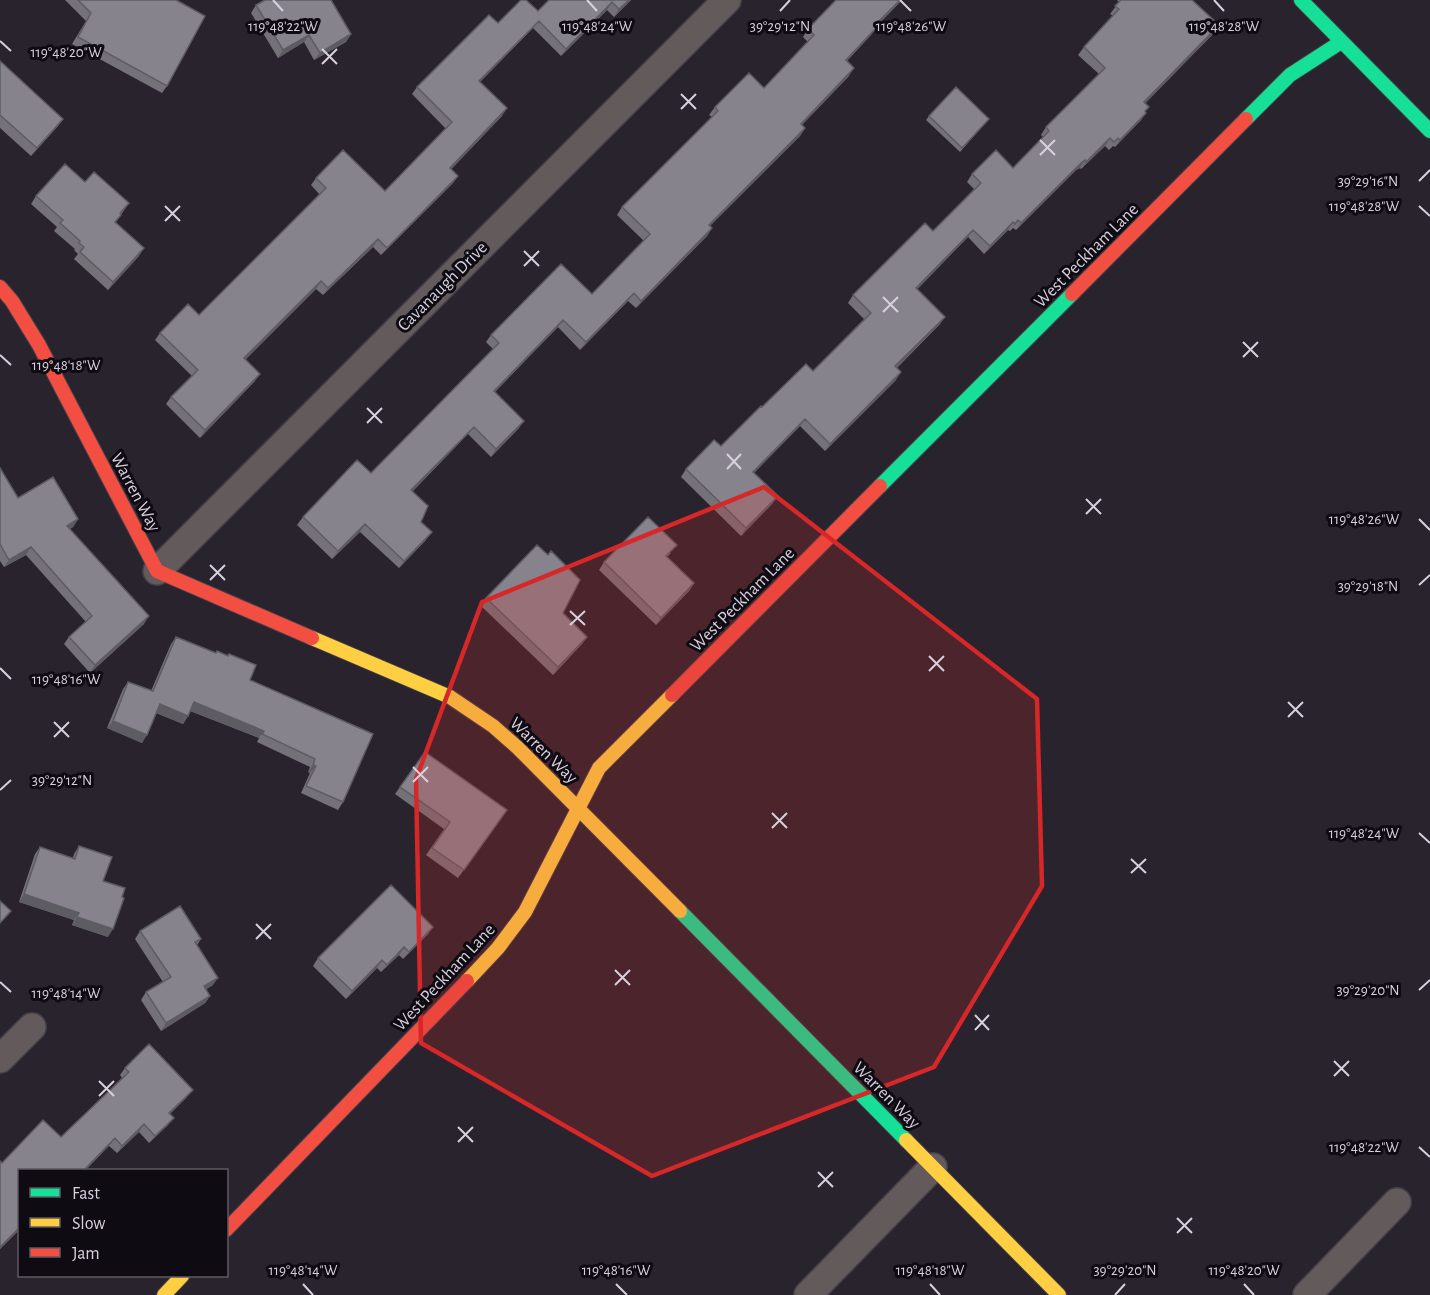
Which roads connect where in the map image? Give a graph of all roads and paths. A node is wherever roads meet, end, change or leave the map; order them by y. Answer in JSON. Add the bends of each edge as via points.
{"nodes":[{"id":1,"x":727,"y":0,"type":"edge"},
{"id":2,"x":1301,"y":0,"type":"edge"},
{"id":3,"x":1341,"y":42,"type":"junction"},
{"id":4,"x":1430,"y":131,"type":"edge"},
{"id":5,"x":0,"y":287,"type":"edge"},
{"id":6,"x":158,"y":571,"type":"junction"},
{"id":7,"x":578,"y":808,"type":"junction"},
{"id":8,"x":32,"y":1027,"type":"dead end"},
{"id":9,"x":0,"y":1059,"type":"edge"},
{"id":10,"x":933,"y":1167,"type":"junction"},
{"id":11,"x":1397,"y":1202,"type":"dead end"},
{"id":12,"x":228,"y":1228,"type":"edge"},
{"id":13,"x":180,"y":1277,"type":"edge"},
{"id":14,"x":164,"y":1295,"type":"edge"},
{"id":15,"x":808,"y":1295,"type":"edge"},
{"id":16,"x":1059,"y":1295,"type":"edge"},
{"id":17,"x":1307,"y":1295,"type":"edge"}],
"edges":[{"from":1,"to":6,"type":"street","name":"Cavanaugh Drive"},
{"from":2,"to":3,"type":"street"},
{"from":3,"to":4,"type":"street"},
{"from":3,"to":7,"type":"street","name":"West Peckham Lane","via":[[1290,75],[599,768]]},
{"from":5,"to":6,"type":"street","name":"Warren Way","via":[[39,345]]},
{"from":6,"to":7,"type":"street","name":"Warren Way","via":[[450,698],[493,726]]},
{"from":7,"to":10,"type":"street","name":"Warren Way"},
{"from":7,"to":12,"type":"street","name":"West Peckham Lane","via":[[525,912],[498,948]]},
{"from":8,"to":9,"type":"street"},
{"from":10,"to":15,"type":"street"},
{"from":10,"to":16,"type":"street","name":"Warren Way"},
{"from":11,"to":17,"type":"street"},
{"from":13,"to":14,"type":"street"}]}
